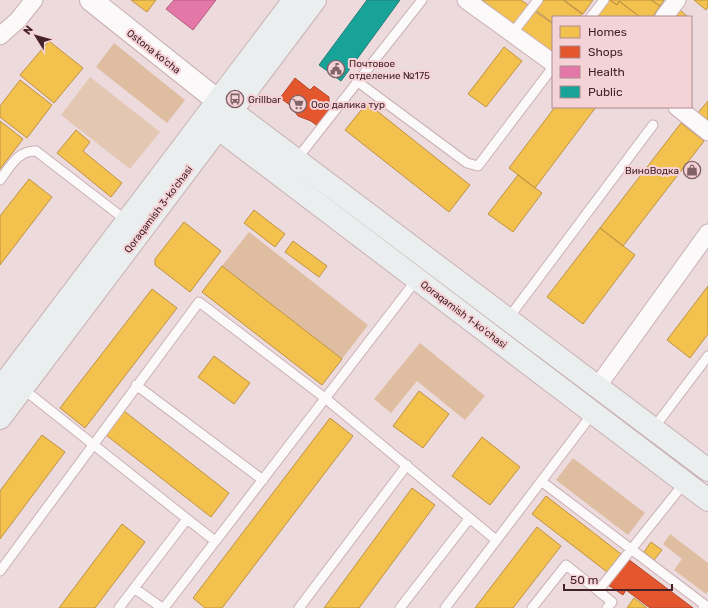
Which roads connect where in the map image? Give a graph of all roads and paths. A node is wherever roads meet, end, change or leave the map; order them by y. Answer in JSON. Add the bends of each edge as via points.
{"nodes":[{"id":1,"x":34,"y":0,"type":"edge"},
{"id":2,"x":91,"y":0,"type":"edge"},
{"id":3,"x":294,"y":0,"type":"edge"},
{"id":4,"x":315,"y":0,"type":"edge"},
{"id":5,"x":422,"y":0,"type":"edge"},
{"id":6,"x":468,"y":0,"type":"edge"},
{"id":7,"x":538,"y":0,"type":"edge"},
{"id":8,"x":604,"y":0,"type":"edge"},
{"id":9,"x":676,"y":0,"type":"edge"},
{"id":10,"x":592,"y":16,"type":"edge"},
{"id":11,"x":665,"y":16,"type":"edge"},
{"id":12,"x":511,"y":34,"type":"junction"},
{"id":13,"x":0,"y":36,"type":"edge"},
{"id":14,"x":552,"y":62,"type":"edge"},
{"id":15,"x":552,"y":68,"type":"edge"},
{"id":16,"x":358,"y":82,"type":"junction"},
{"id":17,"x":225,"y":106,"type":"junction"},
{"id":18,"x":678,"y":108,"type":"edge"},
{"id":19,"x":653,"y":125,"type":"dead end"},
{"id":20,"x":219,"y":129,"type":"junction"},
{"id":21,"x":708,"y":132,"type":"edge"},
{"id":22,"x":296,"y":160,"type":"junction"},
{"id":23,"x":0,"y":180,"type":"edge"},
{"id":24,"x":127,"y":221,"type":"junction"},
{"id":25,"x":708,"y":233,"type":"edge"},
{"id":26,"x":417,"y":279,"type":"junction"},
{"id":27,"x":508,"y":320,"type":"junction"},
{"id":28,"x":708,"y":356,"type":"edge"},
{"id":29,"x":8,"y":382,"type":"edge"},
{"id":30,"x":136,"y":385,"type":"junction"},
{"id":31,"x":597,"y":387,"type":"junction"},
{"id":32,"x":325,"y":398,"type":"junction"},
{"id":33,"x":593,"y":413,"type":"junction"},
{"id":34,"x":0,"y":418,"type":"edge"},
{"id":35,"x":653,"y":429,"type":"junction"},
{"id":36,"x":93,"y":444,"type":"junction"},
{"id":37,"x":408,"y":465,"type":"junction"},
{"id":38,"x":708,"y":470,"type":"edge"},
{"id":39,"x":263,"y":480,"type":"junction"},
{"id":40,"x":541,"y":481,"type":"junction"},
{"id":41,"x":685,"y":482,"type":"junction"},
{"id":42,"x":708,"y":500,"type":"edge"},
{"id":43,"x":187,"y":519,"type":"junction"},
{"id":44,"x":469,"y":519,"type":"junction"},
{"id":45,"x":496,"y":540,"type":"junction"},
{"id":46,"x":215,"y":541,"type":"junction"},
{"id":47,"x":631,"y":549,"type":"junction"},
{"id":48,"x":0,"y":571,"type":"edge"},
{"id":49,"x":134,"y":588,"type":"junction"},
{"id":50,"x":598,"y":591,"type":"junction"},
{"id":51,"x":706,"y":605,"type":"edge"},
{"id":52,"x":119,"y":608,"type":"edge"},
{"id":53,"x":163,"y":608,"type":"edge"},
{"id":54,"x":299,"y":608,"type":"edge"},
{"id":55,"x":400,"y":608,"type":"edge"},
{"id":56,"x":445,"y":608,"type":"edge"},
{"id":57,"x":532,"y":608,"type":"edge"},
{"id":58,"x":607,"y":608,"type":"edge"}],
"edges":[{"from":1,"to":13,"type":"street","via":[[18,20]]},
{"from":2,"to":17,"type":"street","name":"Ostona ko'cha"},
{"from":3,"to":17,"type":"main road","name":"Qoraqamish 3-ko'chasi"},
{"from":4,"to":17,"type":"main road","name":"Qoraqamish 3-ko'chasi"},
{"from":5,"to":16,"type":"lane"},
{"from":6,"to":12,"type":"street"},
{"from":7,"to":12,"type":"lane"},
{"from":8,"to":10,"type":"lane"},
{"from":9,"to":11,"type":"street"},
{"from":12,"to":14,"type":"street"},
{"from":15,"to":16,"type":"lane","via":[[478,166],[467,163]]},
{"from":16,"to":22,"type":"lane"},
{"from":17,"to":20,"type":"main road","name":"Qoraqamish 3-ko'chasi"},
{"from":17,"to":22,"type":"main road"},
{"from":17,"to":24,"type":"main road","name":"Qoraqamish 3-ko'chasi"},
{"from":18,"to":21,"type":"street"},
{"from":19,"to":27,"type":"lane"},
{"from":20,"to":26,"type":"main road","name":"Qoraqamish 1-koʻchasi"},
{"from":20,"to":29,"type":"main road","name":"Qoraqamish 3-ko'chasi"},
{"from":22,"to":27,"type":"main road"},
{"from":23,"to":24,"type":"lane","via":[[19,155],[36,151]]},
{"from":24,"to":29,"type":"main road","name":"Qoraqamish 3-ko'chasi"},
{"from":25,"to":31,"type":"street"},
{"from":26,"to":32,"type":"lane"},
{"from":26,"to":33,"type":"main road","name":"Qoraqamish 1-koʻchasi"},
{"from":27,"to":31,"type":"main road"},
{"from":28,"to":35,"type":"lane"},
{"from":29,"to":34,"type":"main road","name":"Qoraqamish 3-ko'chasi"},
{"from":29,"to":36,"type":"lane"},
{"from":30,"to":32,"type":"lane","via":[[199,302]]},
{"from":30,"to":36,"type":"lane"},
{"from":30,"to":39,"type":"lane"},
{"from":31,"to":35,"type":"main road"},
{"from":32,"to":37,"type":"lane"},
{"from":32,"to":39,"type":"lane"},
{"from":33,"to":40,"type":"lane"},
{"from":33,"to":41,"type":"main road","name":"Qoraqamish 1-koʻchasi"},
{"from":35,"to":38,"type":"main road"},
{"from":36,"to":43,"type":"lane"},
{"from":36,"to":48,"type":"lane"},
{"from":37,"to":44,"type":"lane"},
{"from":37,"to":54,"type":"lane"},
{"from":39,"to":46,"type":"lane"},
{"from":40,"to":45,"type":"lane"},
{"from":40,"to":47,"type":"lane"},
{"from":41,"to":42,"type":"main road","name":"Qoraqamish 1-koʻchasi"},
{"from":41,"to":47,"type":"lane"},
{"from":43,"to":46,"type":"lane"},
{"from":43,"to":49,"type":"lane"},
{"from":44,"to":45,"type":"lane"},
{"from":44,"to":55,"type":"lane"},
{"from":45,"to":56,"type":"lane"},
{"from":46,"to":53,"type":"lane"},
{"from":47,"to":50,"type":"lane"},
{"from":47,"to":51,"type":"lane"},
{"from":49,"to":52,"type":"lane"},
{"from":49,"to":53,"type":"lane"},
{"from":50,"to":57,"type":"lane","via":[[566,565]]},
{"from":50,"to":58,"type":"lane","via":[[612,602]]}]}
